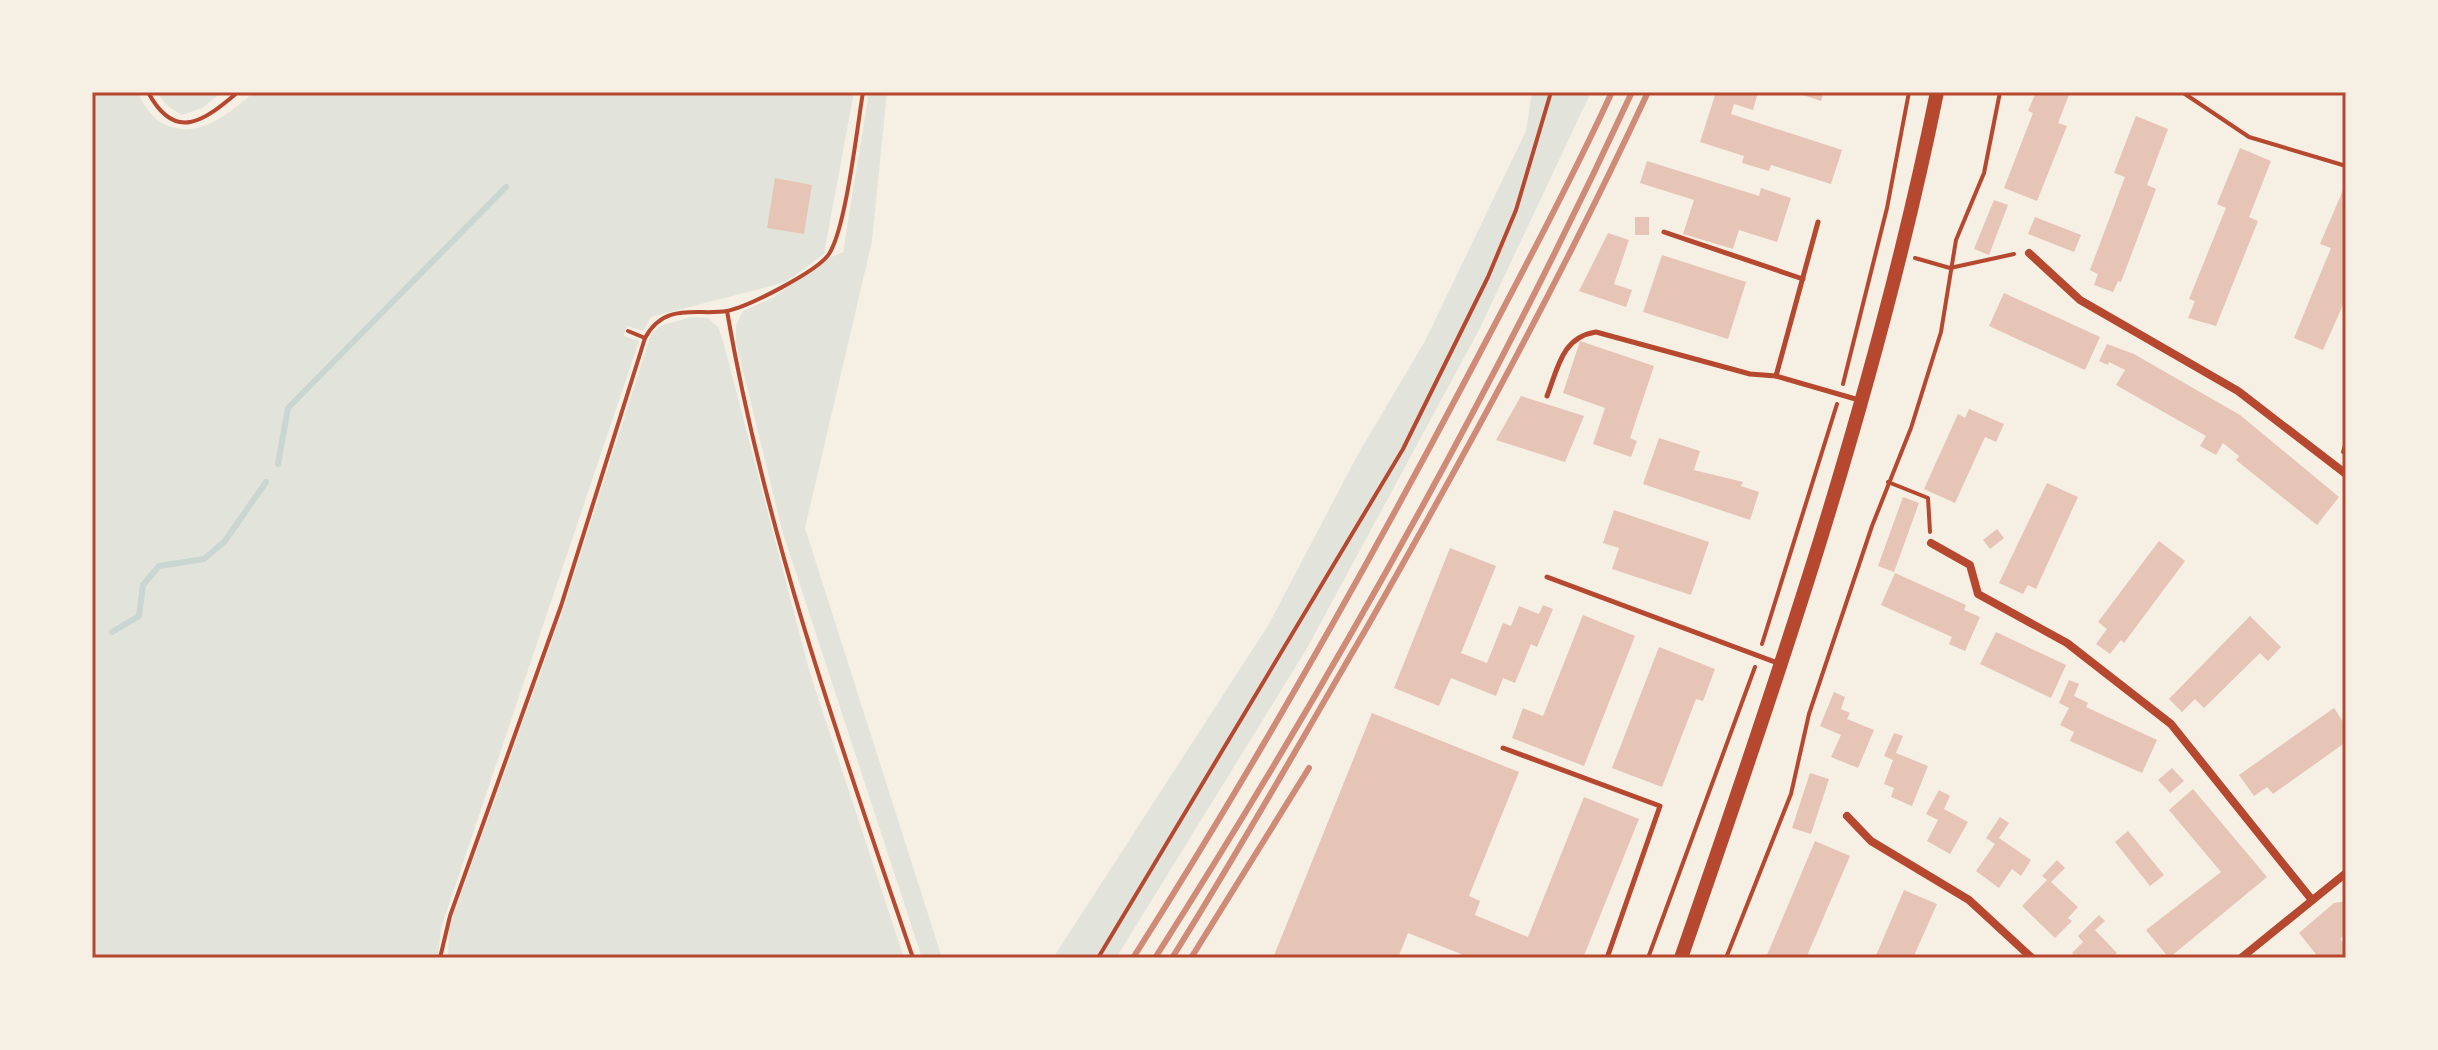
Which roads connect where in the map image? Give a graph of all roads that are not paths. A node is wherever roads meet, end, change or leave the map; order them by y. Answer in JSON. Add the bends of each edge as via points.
{"nodes":[{"id":1,"x":1937,"y":92,"type":"edge"},
{"id":2,"x":1818,"y":222,"type":"dead end"},
{"id":3,"x":1664,"y":232,"type":"dead end"},
{"id":4,"x":2029,"y":253,"type":"road end"},
{"id":5,"x":1803,"y":279,"type":"junction"},
{"id":6,"x":1776,"y":376,"type":"junction"},
{"id":7,"x":1547,"y":396,"type":"dead end"},
{"id":8,"x":1864,"y":401,"type":"junction"},
{"id":9,"x":2346,"y":474,"type":"edge"},
{"id":10,"x":1931,"y":543,"type":"road end"},
{"id":11,"x":1547,"y":577,"type":"dead end"},
{"id":12,"x":1781,"y":664,"type":"junction"},
{"id":13,"x":1503,"y":748,"type":"dead end"},
{"id":14,"x":1847,"y":816,"type":"dead end"},
{"id":15,"x":2346,"y":873,"type":"edge"},
{"id":16,"x":2312,"y":900,"type":"junction"},
{"id":17,"x":1607,"y":958,"type":"edge"},
{"id":18,"x":1681,"y":958,"type":"edge"},
{"id":19,"x":2032,"y":958,"type":"edge"},
{"id":20,"x":2241,"y":958,"type":"edge"}],
"edges":[{"from":1,"to":8,"type":"main road"},
{"from":2,"to":5,"type":"lane"},
{"from":3,"to":5,"type":"lane"},
{"from":4,"to":9,"type":"street","via":[[2080,300],[2238,391]]},
{"from":5,"to":6,"type":"lane"},
{"from":6,"to":7,"type":"lane","via":[[1750,374],[1596,332],[1570,343]]},
{"from":6,"to":8,"type":"lane"},
{"from":8,"to":12,"type":"main road"},
{"from":10,"to":16,"type":"street","via":[[1970,565],[1978,594],[2067,643],[2171,724]]},
{"from":11,"to":12,"type":"lane"},
{"from":12,"to":18,"type":"main road"},
{"from":13,"to":17,"type":"lane","via":[[1660,806]]},
{"from":14,"to":19,"type":"street","via":[[1871,841],[1969,900]]},
{"from":15,"to":16,"type":"street"},
{"from":16,"to":20,"type":"street"}]}
